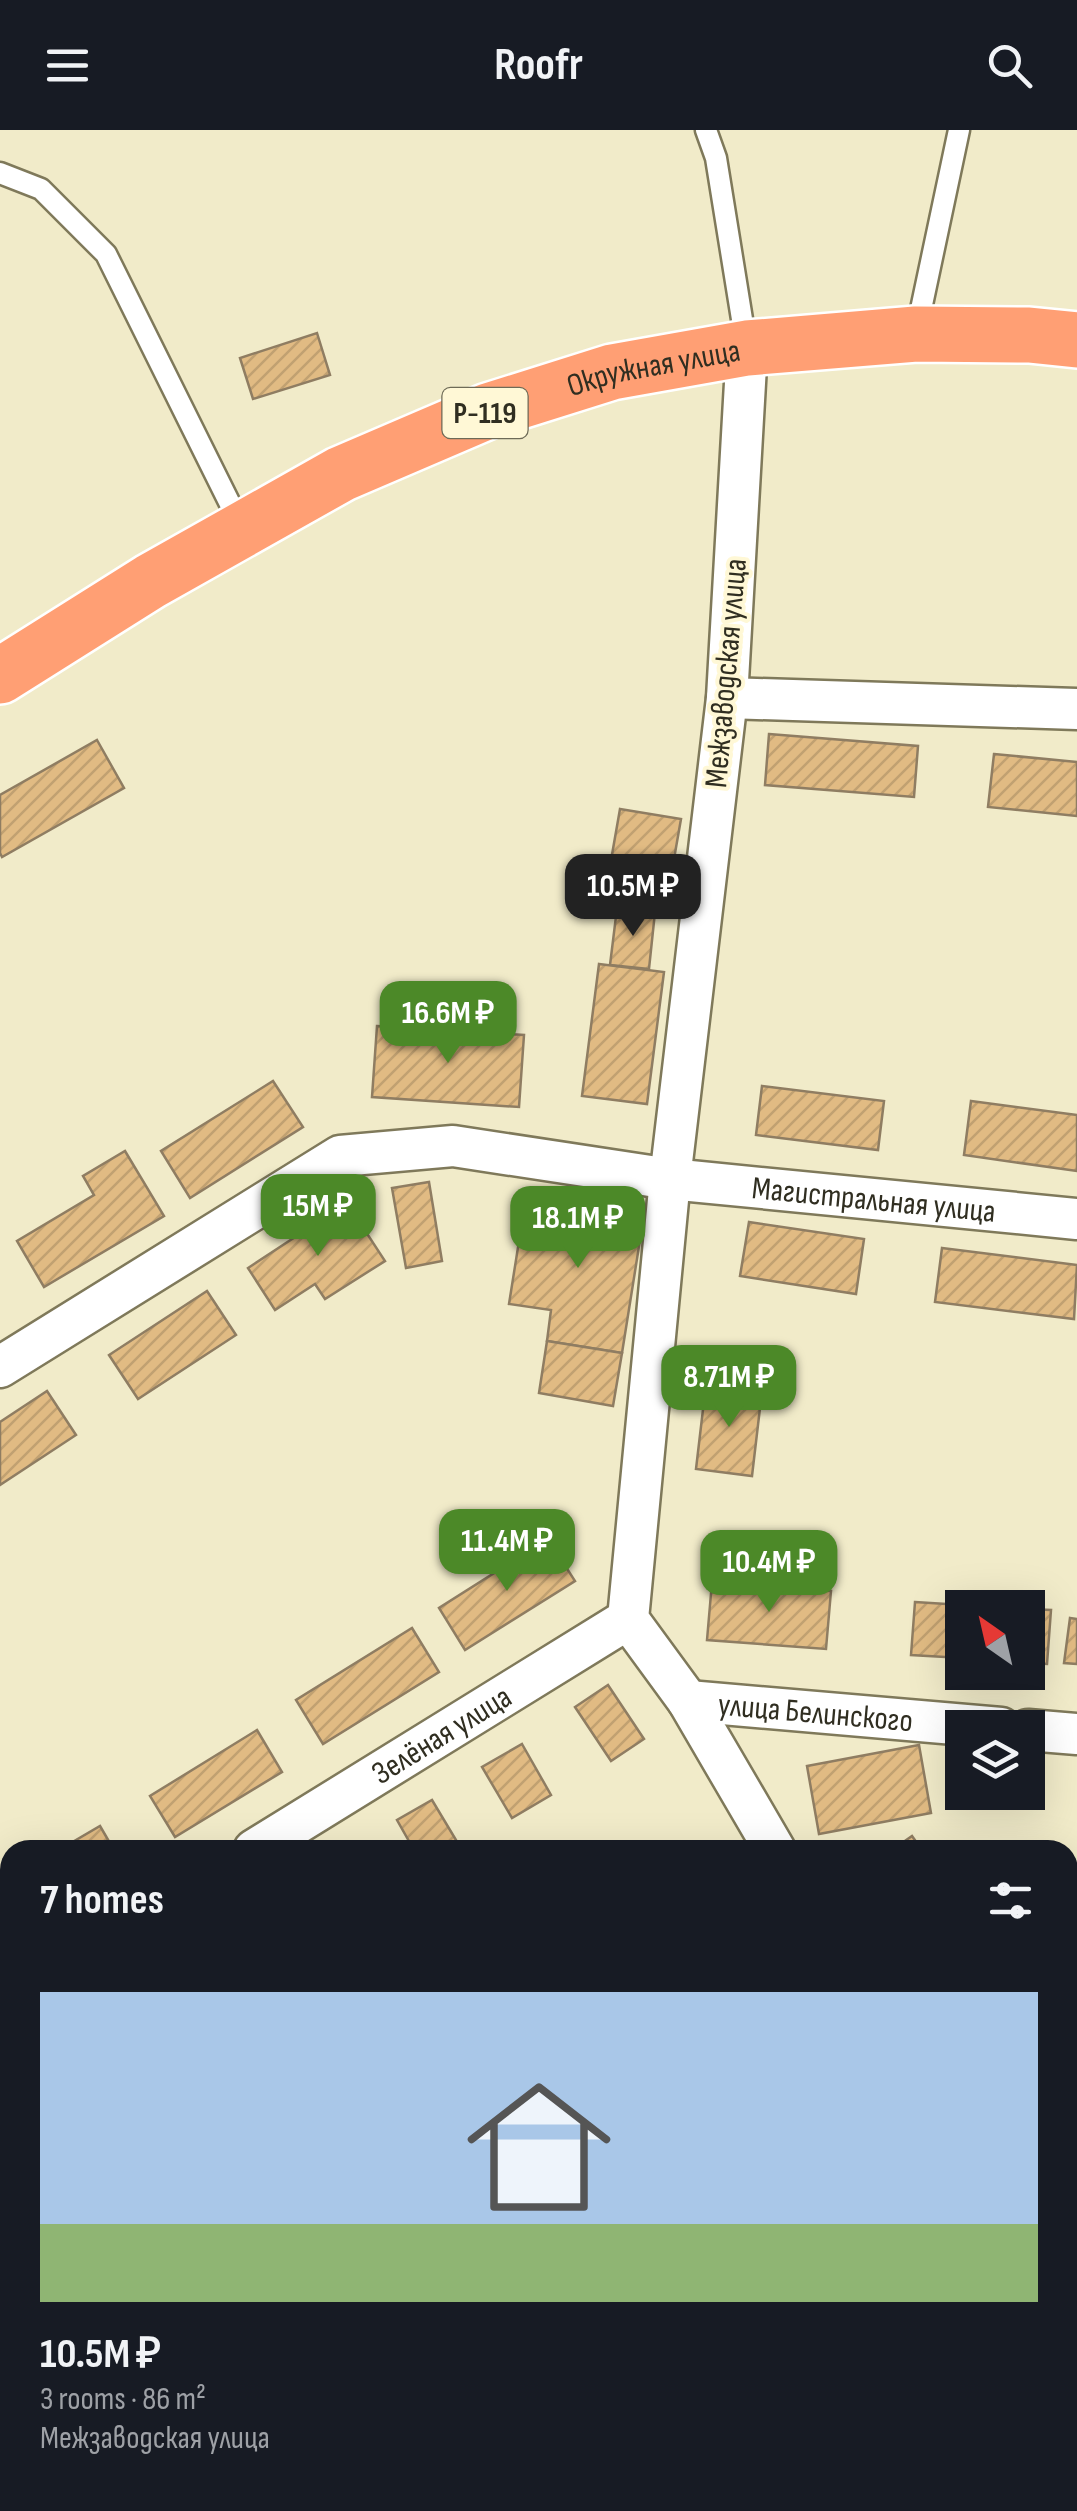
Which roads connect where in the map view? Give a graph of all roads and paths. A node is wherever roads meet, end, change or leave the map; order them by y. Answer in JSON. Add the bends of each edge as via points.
{"nodes":[{"id":1,"x":706,"y":130,"type":"edge"},
{"id":2,"x":959,"y":130,"type":"edge"},
{"id":3,"x":0,"y":174,"type":"edge"},
{"id":4,"x":916,"y":334,"type":"junction"},
{"id":5,"x":1077,"y":340,"type":"edge"},
{"id":6,"x":746,"y":348,"type":"junction"},
{"id":7,"x":243,"y":530,"type":"junction"},
{"id":8,"x":0,"y":676,"type":"edge"},
{"id":9,"x":727,"y":698,"type":"junction"},
{"id":10,"x":1077,"y":709,"type":"edge"},
{"id":11,"x":670,"y":1179,"type":"junction"},
{"id":12,"x":1077,"y":1219,"type":"edge"},
{"id":13,"x":0,"y":1367,"type":"edge"},
{"id":14,"x":628,"y":1618,"type":"junction"},
{"id":15,"x":688,"y":1701,"type":"junction"},
{"id":16,"x":945,"y":1723,"type":"edge"},
{"id":17,"x":1045,"y":1731,"type":"edge"},
{"id":18,"x":1077,"y":1734,"type":"edge"},
{"id":19,"x":270,"y":1840,"type":"edge"},
{"id":20,"x":769,"y":1840,"type":"edge"}],
"edges":[{"from":1,"to":6,"type":"lane"},
{"from":2,"to":4,"type":"lane"},
{"from":3,"to":7,"type":"lane","via":[[41,190],[106,254]]},
{"from":4,"to":5,"type":"highway","name":"Окружная улица","number":"Р-119"},
{"from":4,"to":6,"type":"highway","name":"Окружная улица","number":"Р-119"},
{"from":6,"to":7,"type":"highway","name":"Окружная улица","number":"Р-119","via":[[612,372],[488,412],[342,474]]},
{"from":6,"to":9,"type":"street","name":"Межзаводская улица"},
{"from":7,"to":8,"type":"highway","name":"Окружная улица","number":"Р-119"},
{"from":9,"to":10,"type":"street"},
{"from":9,"to":11,"type":"street","name":"Межзаводская улица"},
{"from":11,"to":12,"type":"street","name":"Магистральная улица"},
{"from":11,"to":13,"type":"street","name":"Магистральная улица","via":[[453,1146],[340,1156]]},
{"from":11,"to":14,"type":"street","name":"Межзаводская улица"},
{"from":14,"to":15,"type":"street"},
{"from":14,"to":19,"type":"street","name":"Зелёная улица"},
{"from":15,"to":16,"type":"street","name":"улица Белинского"},
{"from":15,"to":20,"type":"street"},
{"from":17,"to":18,"type":"street"}]}
